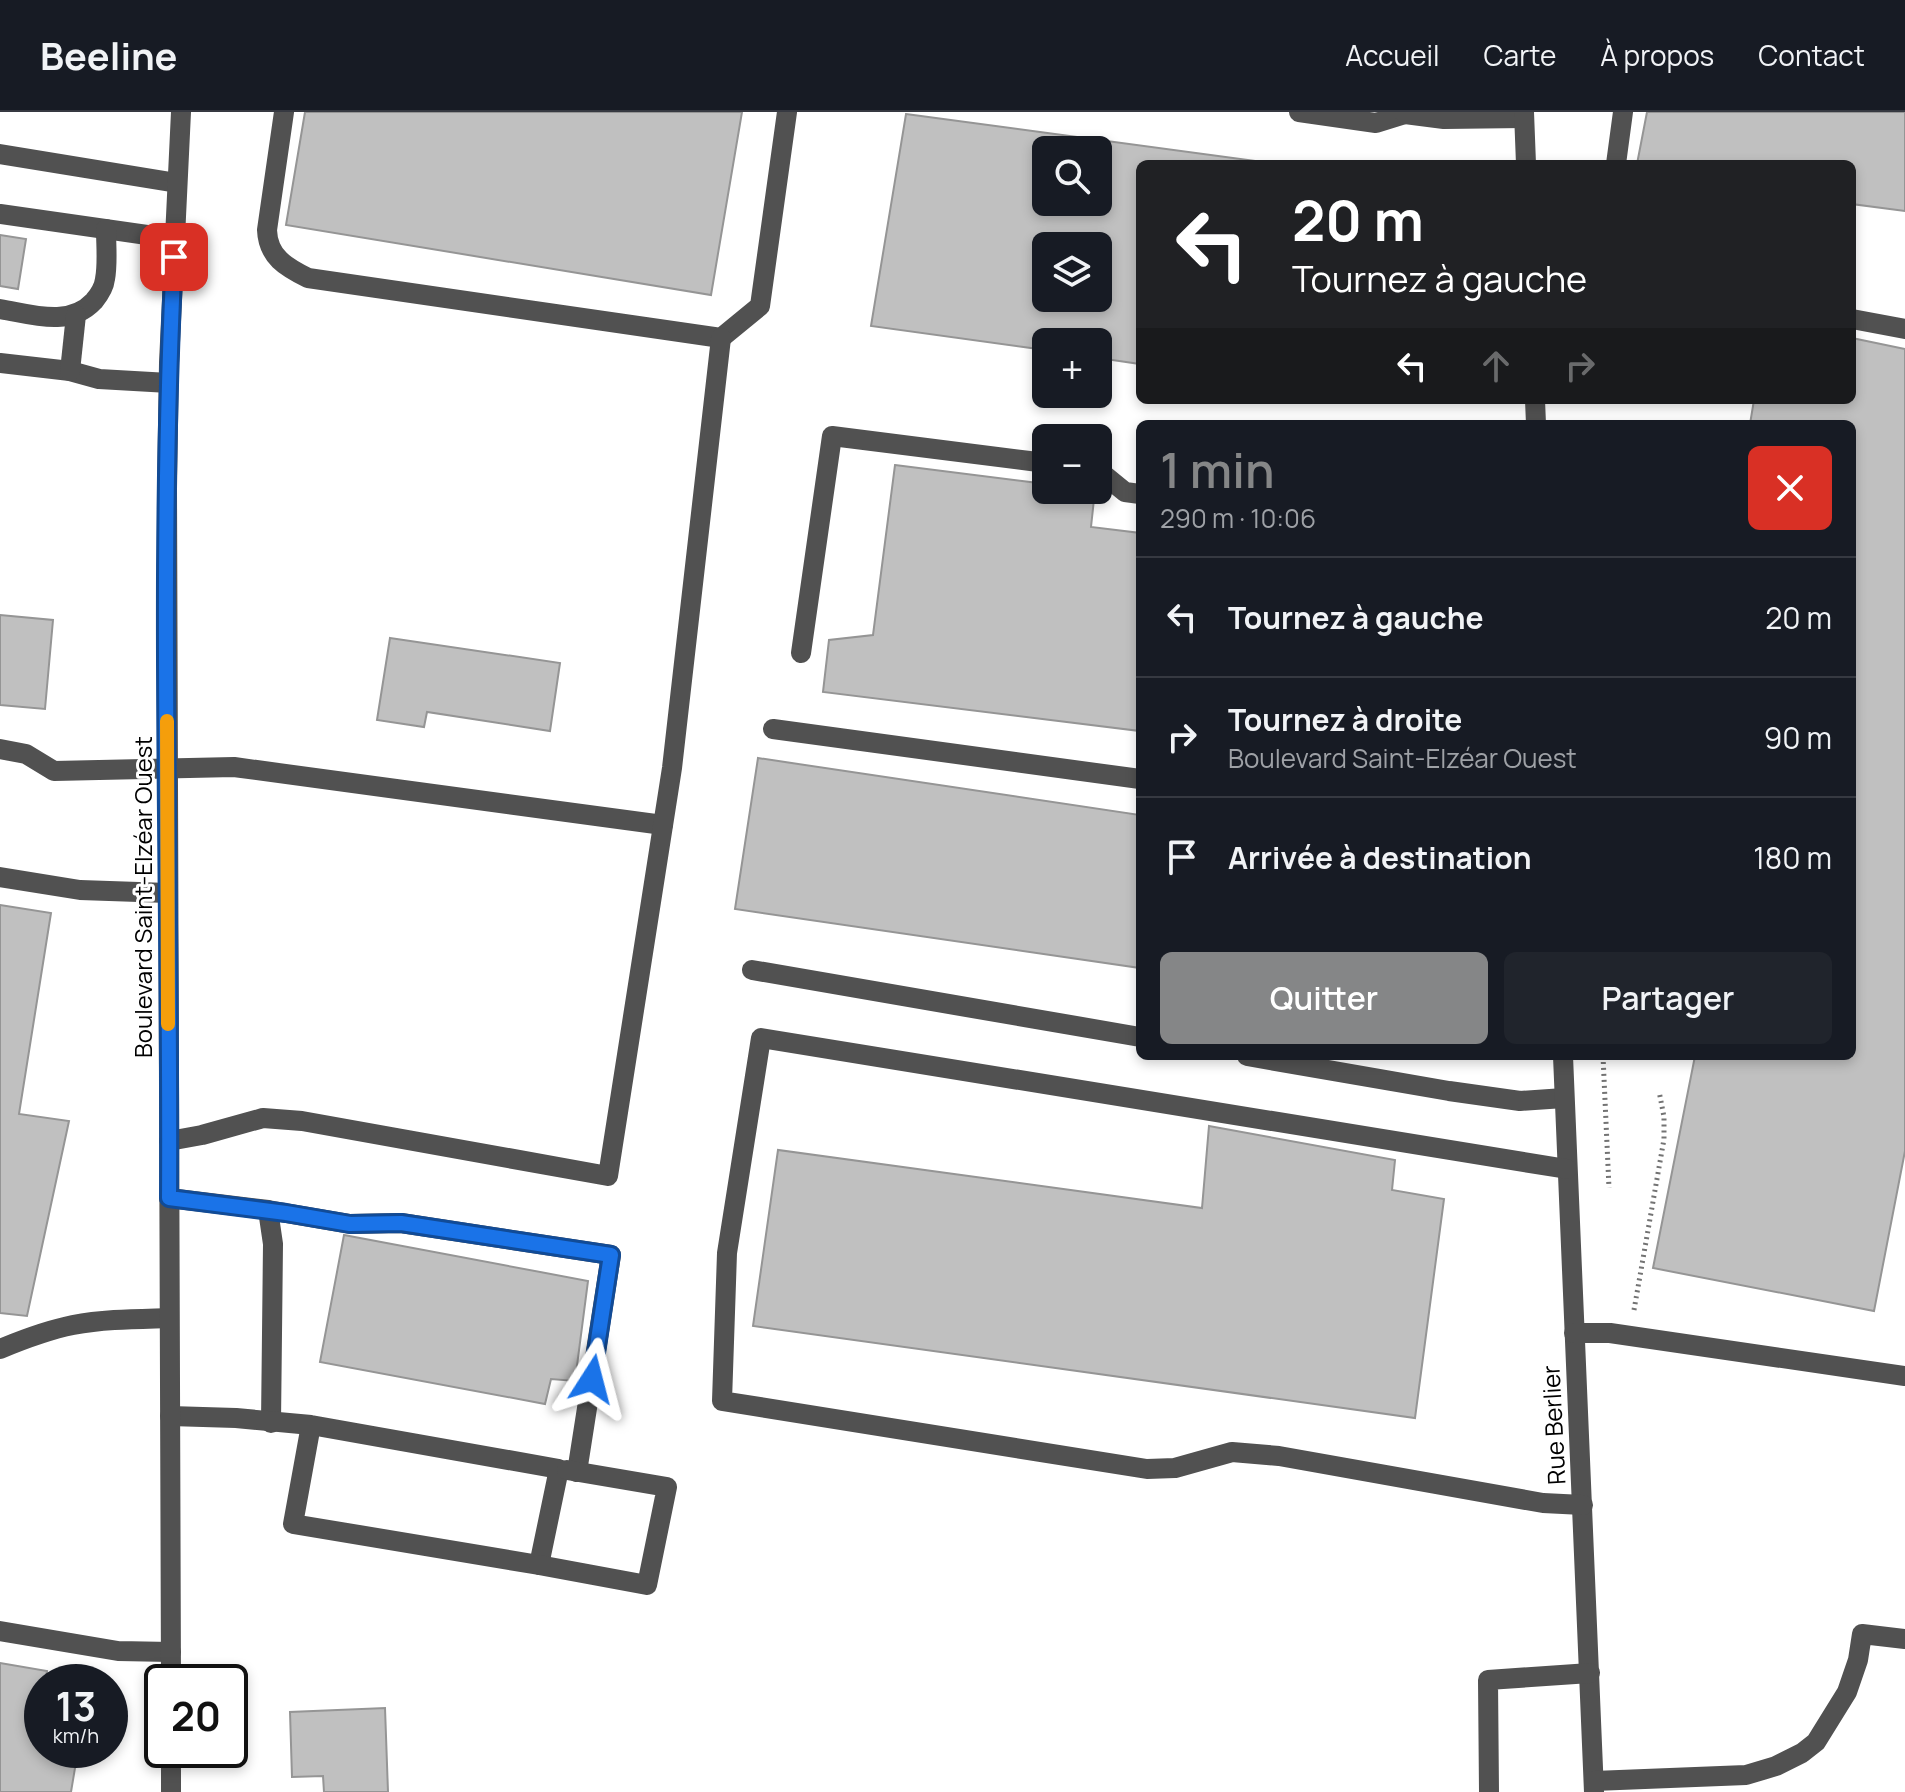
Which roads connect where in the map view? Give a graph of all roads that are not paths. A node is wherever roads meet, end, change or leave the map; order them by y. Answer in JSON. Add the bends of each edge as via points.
{"nodes":[{"id":1,"x":181,"y":112,"type":"edge"},
{"id":2,"x":284,"y":112,"type":"edge"},
{"id":3,"x":787,"y":112,"type":"edge"},
{"id":4,"x":1299,"y":112,"type":"edge"},
{"id":5,"x":1623,"y":112,"type":"edge"},
{"id":6,"x":1405,"y":113,"type":"edge"},
{"id":7,"x":1524,"y":115,"type":"edge"},
{"id":8,"x":0,"y":154,"type":"edge"},
{"id":9,"x":1526,"y":160,"type":"edge"},
{"id":10,"x":1617,"y":160,"type":"edge"},
{"id":11,"x":177,"y":183,"type":"junction"},
{"id":12,"x":0,"y":214,"type":"edge"},
{"id":13,"x":106,"y":229,"type":"junction"},
{"id":14,"x":175,"y":239,"type":"junction"},
{"id":15,"x":0,"y":309,"type":"edge"},
{"id":16,"x":76,"y":315,"type":"junction"},
{"id":17,"x":1856,"y":320,"type":"edge"},
{"id":18,"x":1905,"y":329,"type":"edge"},
{"id":19,"x":721,"y":338,"type":"junction"},
{"id":20,"x":0,"y":363,"type":"edge"},
{"id":21,"x":70,"y":371,"type":"junction"},
{"id":22,"x":169,"y":383,"type":"junction"},
{"id":23,"x":1032,"y":461,"type":"edge"},
{"id":24,"x":1112,"y":481,"type":"edge"},
{"id":25,"x":1136,"y":493,"type":"edge"},
{"id":26,"x":801,"y":653,"type":"dead end"},
{"id":27,"x":773,"y":729,"type":"dead end"},
{"id":28,"x":0,"y":749,"type":"edge"},
{"id":29,"x":167,"y":768,"type":"junction"},
{"id":30,"x":1136,"y":778,"type":"edge"},
{"id":31,"x":663,"y":825,"type":"junction"},
{"id":32,"x":0,"y":877,"type":"edge"},
{"id":33,"x":168,"y":893,"type":"junction"},
{"id":34,"x":752,"y":970,"type":"dead end"},
{"id":35,"x":1136,"y":1036,"type":"edge"},
{"id":36,"x":1270,"y":1060,"type":"edge"},
{"id":37,"x":1563,"y":1060,"type":"edge"},
{"id":38,"x":1564,"y":1098,"type":"junction"},
{"id":39,"x":169,"y":1141,"type":"junction"},
{"id":40,"x":1567,"y":1169,"type":"junction"},
{"id":41,"x":169,"y":1198,"type":"junction"},
{"id":42,"x":268,"y":1210,"type":"junction"},
{"id":43,"x":169,"y":1318,"type":"junction"},
{"id":44,"x":1574,"y":1333,"type":"junction"},
{"id":45,"x":0,"y":1349,"type":"edge"},
{"id":46,"x":1905,"y":1376,"type":"edge"},
{"id":47,"x":170,"y":1416,"type":"junction"},
{"id":48,"x":271,"y":1423,"type":"junction"},
{"id":49,"x":311,"y":1425,"type":"junction"},
{"id":50,"x":568,"y":1470,"type":"junction"},
{"id":51,"x":1583,"y":1505,"type":"junction"},
{"id":52,"x":539,"y":1565,"type":"junction"},
{"id":53,"x":0,"y":1631,"type":"edge"},
{"id":54,"x":1905,"y":1639,"type":"edge"},
{"id":55,"x":171,"y":1652,"type":"junction"},
{"id":56,"x":171,"y":1664,"type":"edge"},
{"id":57,"x":1590,"y":1673,"type":"junction"},
{"id":58,"x":171,"y":1768,"type":"edge"},
{"id":59,"x":1594,"y":1787,"type":"edge"},
{"id":60,"x":171,"y":1792,"type":"edge"},
{"id":61,"x":1489,"y":1792,"type":"edge"}],
"edges":[{"from":1,"to":11,"type":"street","name":"Boulevard Saint-Elzéar Ouest"},
{"from":2,"to":19,"type":"street","via":[[267,230],[275,256],[288,268],[308,278]]},
{"from":3,"to":19,"type":"street","via":[[760,306]]},
{"from":4,"to":6,"type":"street","via":[[1376,123]]},
{"from":5,"to":10,"type":"street"},
{"from":6,"to":7,"type":"street","via":[[1444,119]]},
{"from":7,"to":9,"type":"street"},
{"from":8,"to":11,"type":"street"},
{"from":11,"to":14,"type":"street","name":"Boulevard Saint-Elzéar Ouest"},
{"from":12,"to":13,"type":"street"},
{"from":13,"to":14,"type":"street"},
{"from":13,"to":16,"type":"street","via":[[106,279],[92,304]]},
{"from":14,"to":22,"type":"street","name":"Boulevard Saint-Elzéar Ouest"},
{"from":15,"to":16,"type":"street","via":[[60,318]]},
{"from":16,"to":21,"type":"street"},
{"from":17,"to":18,"type":"street"},
{"from":19,"to":31,"type":"street"},
{"from":20,"to":21,"type":"street"},
{"from":21,"to":22,"type":"street","via":[[99,379]]},
{"from":22,"to":29,"type":"street","name":"Boulevard Saint-Elzéar Ouest"},
{"from":23,"to":26,"type":"street","via":[[832,436]]},
{"from":24,"to":25,"type":"street"},
{"from":27,"to":30,"type":"street"},
{"from":28,"to":29,"type":"street","via":[[26,754],[54,771]]},
{"from":29,"to":31,"type":"street","via":[[234,767]]},
{"from":29,"to":33,"type":"street","name":"Boulevard Saint-Elzéar Ouest"},
{"from":31,"to":39,"type":"street","via":[[608,1176],[279,1118]]},
{"from":32,"to":33,"type":"street","via":[[80,890]]},
{"from":33,"to":39,"type":"street","name":"Boulevard Saint-Elzéar Ouest"},
{"from":34,"to":35,"type":"street"},
{"from":36,"to":38,"type":"street","via":[[1506,1099]]},
{"from":37,"to":38,"type":"street","name":"Rue Berlier"},
{"from":38,"to":40,"type":"street","name":"Rue Berlier"},
{"from":39,"to":41,"type":"street","name":"Boulevard Saint-Elzéar Ouest"},
{"from":40,"to":44,"type":"street","name":"Rue Berlier"},
{"from":40,"to":51,"type":"street","via":[[761,1038],[727,1253],[722,1401],[1147,1469],[1175,1468],[1232,1452]]},
{"from":41,"to":42,"type":"street"},
{"from":41,"to":43,"type":"street","name":"Boulevard Saint-Elzéar Ouest"},
{"from":42,"to":48,"type":"street","via":[[273,1244]]},
{"from":42,"to":50,"type":"street","via":[[350,1224],[401,1223],[611,1255]]},
{"from":43,"to":45,"type":"street","via":[[73,1325]]},
{"from":43,"to":47,"type":"street","name":"Boulevard Saint-Elzéar Ouest"},
{"from":44,"to":46,"type":"street","via":[[1610,1333]]},
{"from":44,"to":51,"type":"street","name":"Rue Berlier"},
{"from":47,"to":48,"type":"street"},
{"from":47,"to":55,"type":"street","name":"Boulevard Saint-Elzéar Ouest"},
{"from":48,"to":49,"type":"street"},
{"from":49,"to":50,"type":"street"},
{"from":49,"to":52,"type":"street","via":[[293,1524]]},
{"from":50,"to":52,"type":"street"},
{"from":50,"to":52,"type":"street","via":[[667,1487],[647,1585]]},
{"from":51,"to":57,"type":"street","name":"Rue Berlier"},
{"from":53,"to":55,"type":"street","via":[[118,1651]]},
{"from":54,"to":59,"type":"street","via":[[1862,1634],[1847,1692],[1828,1725],[1816,1742],[1776,1766],[1746,1775]]},
{"from":55,"to":56,"type":"street","name":"Boulevard Saint-Elzéar Ouest"},
{"from":57,"to":59,"type":"street","name":"Rue Berlier"},
{"from":57,"to":61,"type":"street","via":[[1488,1680]]},
{"from":58,"to":60,"type":"street"}]}
